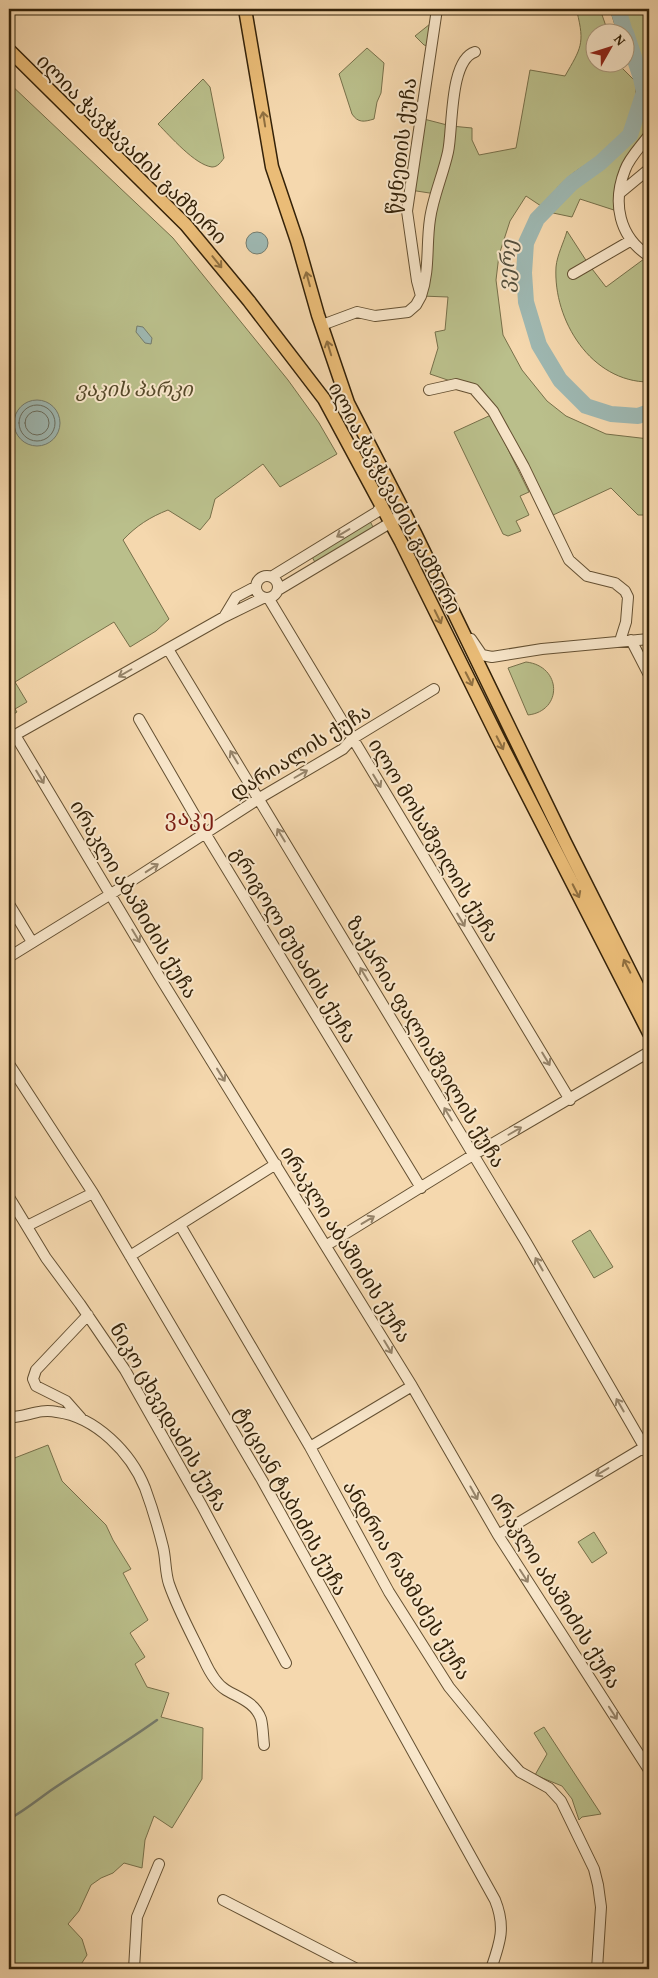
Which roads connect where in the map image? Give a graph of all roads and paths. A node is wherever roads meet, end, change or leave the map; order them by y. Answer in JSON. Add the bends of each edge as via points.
{"nodes":[{"id":1,"x":245,"y":9,"type":"edge"},
{"id":2,"x":437,"y":9,"type":"edge"},
{"id":3,"x":9,"y":50,"type":"edge"},
{"id":4,"x":475,"y":52,"type":"dead end"},
{"id":5,"x":649,"y":135,"type":"edge"},
{"id":6,"x":649,"y":170,"type":"edge"},
{"id":7,"x":620,"y":193,"type":"junction"},
{"id":8,"x":630,"y":241,"type":"junction"},
{"id":9,"x":649,"y":256,"type":"edge"},
{"id":10,"x":573,"y":274,"type":"dead end"},
{"id":11,"x":421,"y":296,"type":"junction"},
{"id":12,"x":322,"y":326,"type":"junction"},
{"id":13,"x":429,"y":390,"type":"dead end"},
{"id":14,"x":382,"y":505,"type":"junction"},
{"id":15,"x":401,"y":506,"type":"junction"},
{"id":16,"x":391,"y":523,"type":"junction"},
{"id":17,"x":271,"y":577,"type":"junction"},
{"id":18,"x":255,"y":587,"type":"junction"},
{"id":19,"x":278,"y":590,"type":"junction"},
{"id":20,"x":266,"y":598,"type":"junction"},
{"id":21,"x":224,"y":616,"type":"junction"},
{"id":22,"x":466,"y":636,"type":"junction"},
{"id":23,"x":649,"y":639,"type":"edge"},
{"id":24,"x":632,"y":640,"type":"junction"},
{"id":25,"x":620,"y":641,"type":"junction"},
{"id":26,"x":168,"y":649,"type":"junction"},
{"id":27,"x":492,"y":657,"type":"junction"},
{"id":28,"x":484,"y":675,"type":"junction"},
{"id":29,"x":649,"y":675,"type":"edge"},
{"id":30,"x":434,"y":689,"type":"dead end"},
{"id":31,"x":139,"y":719,"type":"dead end"},
{"id":32,"x":12,"y":734,"type":"edge"},
{"id":33,"x":352,"y":739,"type":"junction"},
{"id":34,"x":259,"y":799,"type":"junction"},
{"id":35,"x":205,"y":833,"type":"junction"},
{"id":36,"x":111,"y":894,"type":"junction"},
{"id":37,"x":9,"y":904,"type":"edge"},
{"id":38,"x":32,"y":942,"type":"junction"},
{"id":39,"x":9,"y":957,"type":"edge"},
{"id":40,"x":649,"y":1009,"type":"edge"},
{"id":41,"x":649,"y":1033,"type":"edge"},
{"id":42,"x":649,"y":1052,"type":"edge"},
{"id":43,"x":9,"y":1064,"type":"edge"},
{"id":44,"x":570,"y":1100,"type":"junction"},
{"id":45,"x":473,"y":1155,"type":"junction"},
{"id":46,"x":276,"y":1164,"type":"junction"},
{"id":47,"x":421,"y":1188,"type":"junction"},
{"id":48,"x":93,"y":1192,"type":"junction"},
{"id":49,"x":9,"y":1197,"type":"edge"},
{"id":50,"x":180,"y":1224,"type":"junction"},
{"id":51,"x":27,"y":1226,"type":"junction"},
{"id":52,"x":326,"y":1245,"type":"junction"},
{"id":53,"x":130,"y":1256,"type":"junction"},
{"id":54,"x":88,"y":1315,"type":"junction"},
{"id":55,"x":412,"y":1386,"type":"junction"},
{"id":56,"x":9,"y":1417,"type":"edge"},
{"id":57,"x":81,"y":1418,"type":"junction"},
{"id":58,"x":310,"y":1448,"type":"junction"},
{"id":59,"x":648,"y":1449,"type":"edge"},
{"id":60,"x":498,"y":1535,"type":"junction"},
{"id":61,"x":286,"y":1663,"type":"dead end"},
{"id":62,"x":264,"y":1745,"type":"dead end"},
{"id":63,"x":649,"y":1770,"type":"edge"},
{"id":64,"x":159,"y":1864,"type":"dead end"},
{"id":65,"x":222,"y":1900,"type":"dead end"},
{"id":66,"x":134,"y":1969,"type":"edge"},
{"id":67,"x":357,"y":1969,"type":"edge"},
{"id":68,"x":491,"y":1969,"type":"edge"},
{"id":69,"x":597,"y":1969,"type":"edge"}],
"edges":[{"from":12,"to":1,"type":"main road","name":"ილია ჭავჭავაძის გამზირი","one_way":true,"via":[[272,167]]},
{"from":2,"to":11,"type":"street","name":"წყნეთის ქუჩა","via":[[407,211]]},
{"from":3,"to":14,"type":"main road","name":"ილია ჭავჭავაძის გამზირი","one_way":true,"via":[[179,218],[216,261],[324,399]]},
{"from":4,"to":11,"type":"street","via":[[461,66],[454,96],[448,150],[430,219],[427,279]]},
{"from":5,"to":7,"type":"street","via":[[625,169]]},
{"from":6,"to":7,"type":"street"},
{"from":7,"to":8,"type":"street","via":[[620,212]]},
{"from":8,"to":9,"type":"street"},
{"from":8,"to":10,"type":"street"},
{"from":11,"to":12,"type":"street","via":[[408,312],[375,316],[357,312]]},
{"from":15,"to":12,"type":"main road","name":"ილია ჭავჭავაძის გამზირი","one_way":true,"via":[[348,402]]},
{"from":13,"to":25,"type":"street","via":[[456,384],[474,389],[493,411],[569,560],[587,576],[615,583],[625,591],[628,597],[626,622]]},
{"from":14,"to":16,"type":"main road","name":"ილია ჭავჭავაძის გამზირი"},
{"from":14,"to":17,"type":"street","one_way":true,"via":[[377,512]]},
{"from":15,"to":16,"type":"street","via":[[399,518]]},
{"from":15,"to":22,"type":"main road","name":"ილია ჭავჭავაძის გამზირი"},
{"from":16,"to":19,"type":"street"},
{"from":16,"to":41,"type":"main road","name":"ილია ჭავჭავაძის გამზირი","one_way":true},
{"from":17,"to":18,"type":"street","via":[[260,578]]},
{"from":17,"to":19,"type":"street","via":[[277,582]]},
{"from":18,"to":20,"type":"street","via":[[257,594]]},
{"from":18,"to":21,"type":"street","via":[[236,598]]},
{"from":19,"to":20,"type":"street","via":[[274,596]]},
{"from":20,"to":21,"type":"street"},
{"from":20,"to":33,"type":"street","name":"ილო მოსაშვილის ქუჩა"},
{"from":21,"to":26,"type":"street"},
{"from":22,"to":27,"type":"street","via":[[482,655]]},
{"from":22,"to":28,"type":"main road","name":"ილია ჭავჭავაძის გამზირი"},
{"from":23,"to":24,"type":"street"},
{"from":24,"to":25,"type":"street"},
{"from":24,"to":29,"type":"street"},
{"from":25,"to":27,"type":"street"},
{"from":26,"to":32,"type":"street","one_way":true},
{"from":34,"to":26,"type":"street","name":"ზაქარია ფალიაშვილის ქუჩა","one_way":true},
{"from":27,"to":28,"type":"street","via":[[485,665]]},
{"from":40,"to":28,"type":"main road","name":"ილია ჭავჭავაძის გამზირი","one_way":true},
{"from":30,"to":33,"type":"street","name":"დარიალის ქუჩა"},
{"from":31,"to":35,"type":"street","name":"გრიგოლ მუხაძის ქუჩა"},
{"from":32,"to":36,"type":"street","name":"ირაკლი აბაშიძის ქუჩა","one_way":true},
{"from":34,"to":33,"type":"street","name":"დარიალის ქუჩა","one_way":true,"via":[[343,749]]},
{"from":33,"to":44,"type":"street","name":"ილო მოსაშვილის ქუჩა","one_way":true},
{"from":34,"to":35,"type":"street","name":"დარიალის ქუჩა"},
{"from":45,"to":34,"type":"street","name":"ზაქარია ფალიაშვილის ქუჩა","one_way":true},
{"from":36,"to":35,"type":"street","name":"დარიალის ქუჩა","one_way":true},
{"from":35,"to":47,"type":"street","name":"გრიგოლ მუხაძის ქუჩა"},
{"from":36,"to":38,"type":"street","name":"დარიალის ქუჩა"},
{"from":36,"to":46,"type":"street","name":"ირაკლი აბაშიძის ქუჩა","one_way":true},
{"from":37,"to":38,"type":"street"},
{"from":38,"to":39,"type":"street","name":"დარიალის ქუჩა"},
{"from":42,"to":44,"type":"street"},
{"from":43,"to":48,"type":"street","name":"ტიციან ტაბიძის ქუჩა"},
{"from":45,"to":44,"type":"street","one_way":true},
{"from":45,"to":47,"type":"street"},
{"from":59,"to":45,"type":"street","name":"ზაქარია ფალიაშვილის ქუჩა","one_way":true},
{"from":46,"to":50,"type":"street"},
{"from":46,"to":52,"type":"street","name":"ირაკლი აბაშიძის ქუჩა"},
{"from":52,"to":47,"type":"street","one_way":true},
{"from":48,"to":51,"type":"street"},
{"from":48,"to":53,"type":"street","name":"ტიციან ტაბიძის ქუჩა"},
{"from":49,"to":51,"type":"street","name":"ნიკო ცხვედაძის ქუჩა"},
{"from":50,"to":53,"type":"street"},
{"from":50,"to":58,"type":"street","name":"ანდრია რაზმაძეს ქუჩა"},
{"from":51,"to":54,"type":"street","name":"ნიკო ცხვედაძის ქუჩა"},
{"from":52,"to":55,"type":"street","name":"ირაკლი აბაშიძის ქუჩა","one_way":true},
{"from":53,"to":68,"type":"street","name":"ტიციან ტაბიძის ქუჩა","via":[[266,1489],[495,1900],[502,1924]]},
{"from":54,"to":57,"type":"street","via":[[36,1370],[33,1379],[36,1386],[66,1401]]},
{"from":54,"to":61,"type":"street","name":"ნიკო ცხვედაძის ქუჩა","via":[[129,1376]]},
{"from":55,"to":58,"type":"street"},
{"from":55,"to":60,"type":"street","name":"ირაკლი აბაშიძის ქუჩა","one_way":true},
{"from":56,"to":57,"type":"street","via":[[36,1411]]},
{"from":57,"to":62,"type":"street","via":[[101,1430],[123,1451],[144,1487],[163,1548],[169,1583],[188,1626],[211,1674],[225,1690],[242,1698],[257,1712]]},
{"from":58,"to":69,"type":"street","name":"ანდრია რაზმაძეს ქუჩა","via":[[389,1592],[449,1687],[520,1772],[549,1788],[561,1801],[594,1869],[598,1885]]},
{"from":59,"to":60,"type":"street","one_way":true},
{"from":60,"to":63,"type":"street","name":"ირაკლი აბაშიძის ქუჩა","one_way":true},
{"from":64,"to":66,"type":"street","via":[[137,1917]]},
{"from":65,"to":67,"type":"street"}]}
